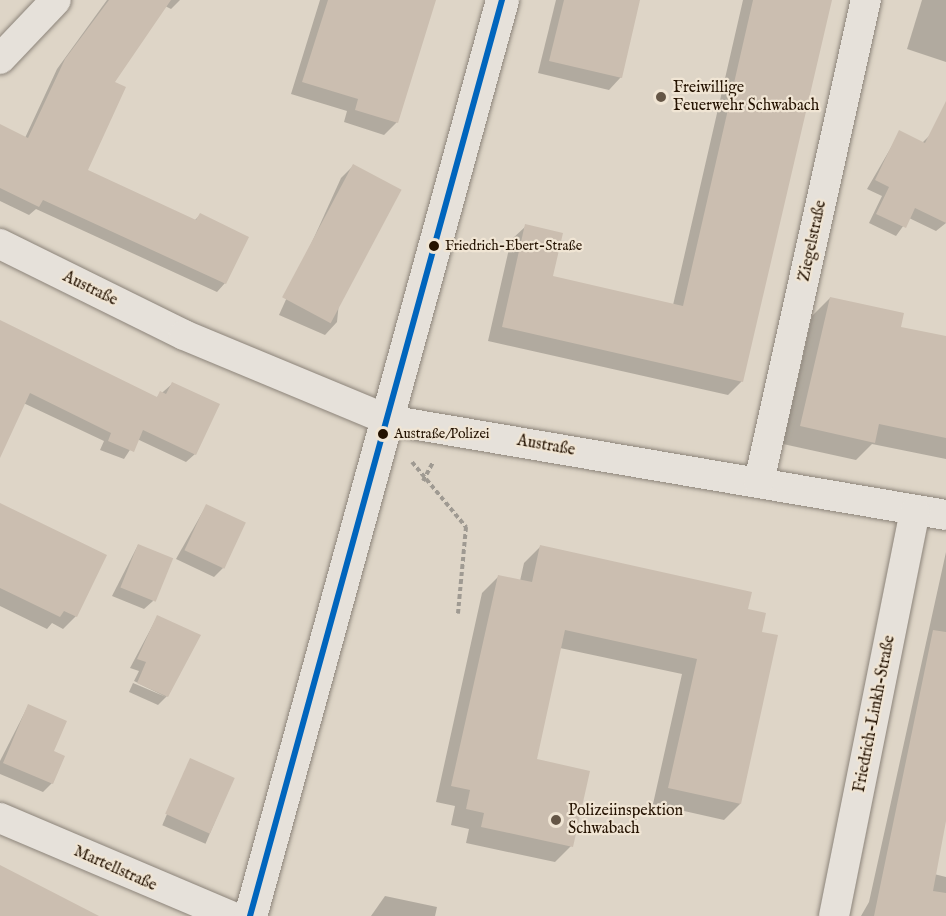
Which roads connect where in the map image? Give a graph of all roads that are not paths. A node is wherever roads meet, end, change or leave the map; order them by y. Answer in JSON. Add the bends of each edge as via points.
{"nodes":[{"id":1,"x":56,"y":0,"type":"edge"},
{"id":2,"x":502,"y":0,"type":"edge"},
{"id":3,"x":866,"y":0,"type":"edge"},
{"id":4,"x":0,"y":58,"type":"edge"},
{"id":5,"x":0,"y":244,"type":"edge"},
{"id":6,"x":388,"y":420,"type":"junction"},
{"id":7,"x":759,"y":482,"type":"junction"},
{"id":8,"x":915,"y":512,"type":"junction"},
{"id":9,"x":946,"y":515,"type":"edge"},
{"id":10,"x":0,"y":818,"type":"edge"},
{"id":11,"x":231,"y":916,"type":"edge"},
{"id":12,"x":250,"y":916,"type":"edge"},
{"id":13,"x":834,"y":916,"type":"edge"}],
"edges":[{"from":1,"to":4,"type":"street"},
{"from":2,"to":6,"type":"street"},
{"from":3,"to":7,"type":"street","name":"Ziegelstraße"},
{"from":5,"to":6,"type":"street","name":"Austraße","via":[[184,335]]},
{"from":6,"to":7,"type":"street","name":"Austraße"},
{"from":6,"to":12,"type":"street"},
{"from":7,"to":8,"type":"street","name":"Austraße"},
{"from":8,"to":9,"type":"street","name":"Austraße"},
{"from":8,"to":13,"type":"street","name":"Friedrich-Linkh-Straße"},
{"from":10,"to":11,"type":"street","name":"Martellstraße"}]}
